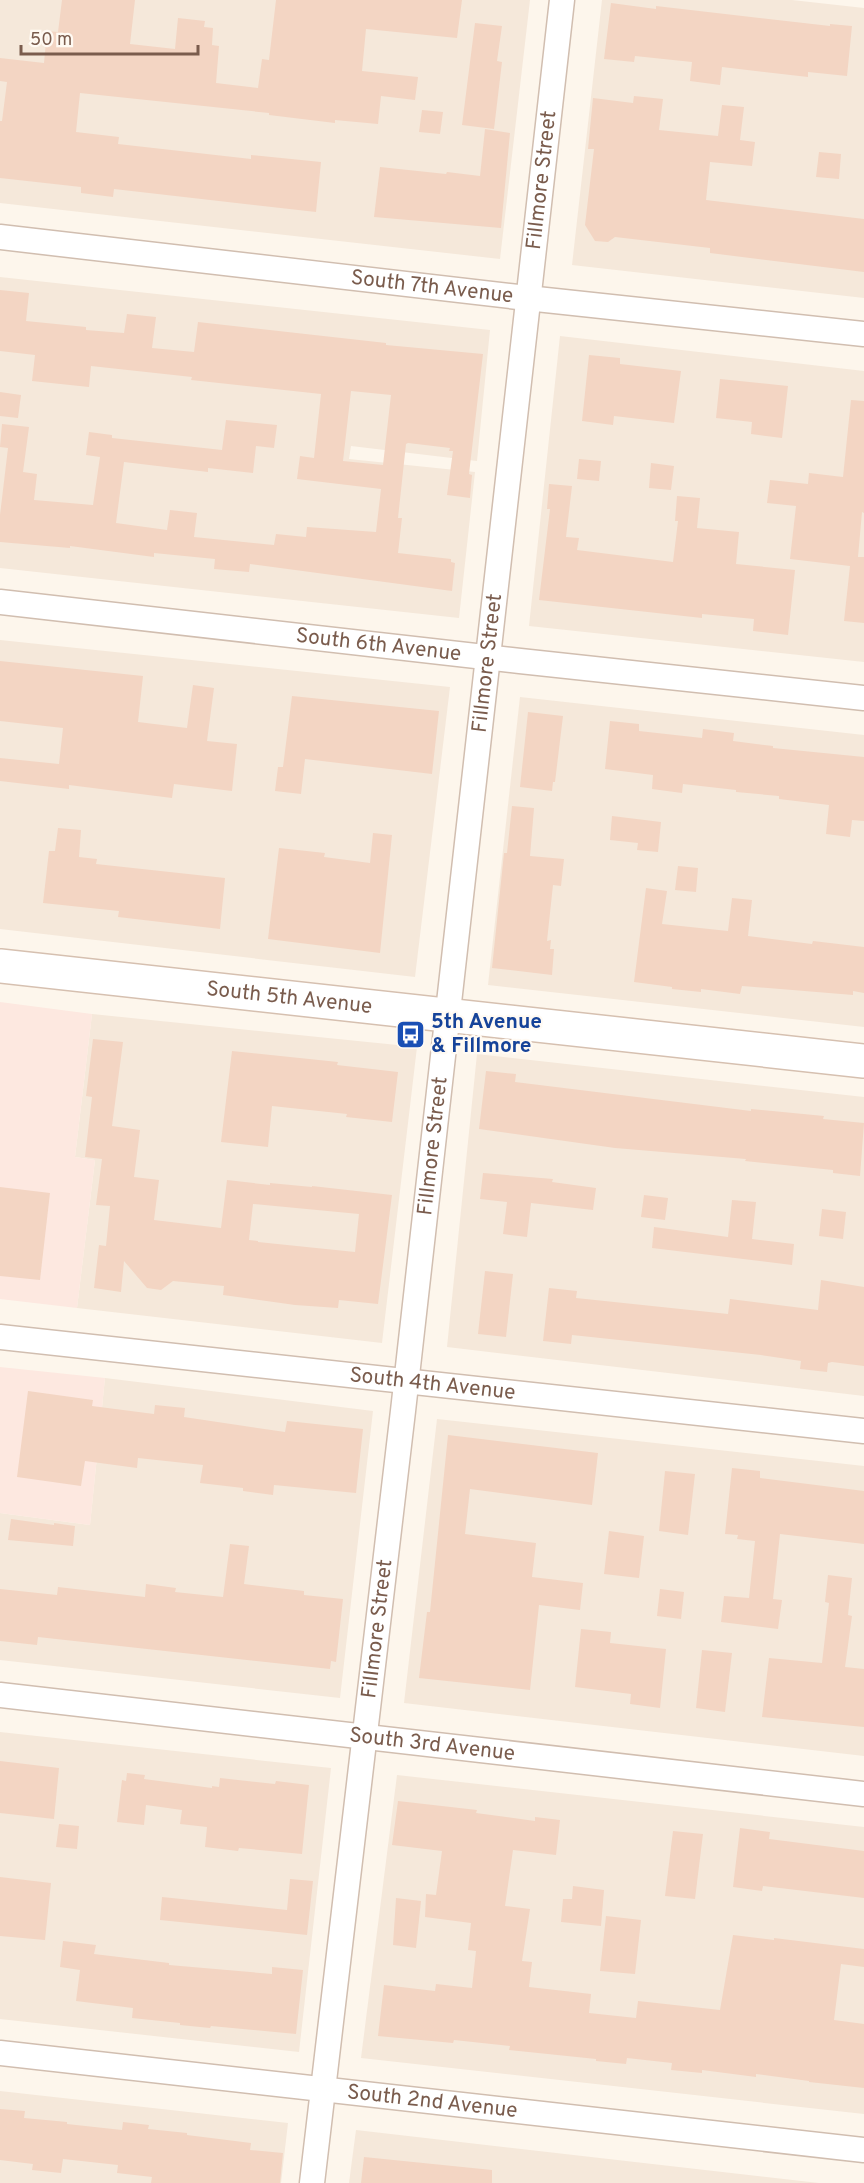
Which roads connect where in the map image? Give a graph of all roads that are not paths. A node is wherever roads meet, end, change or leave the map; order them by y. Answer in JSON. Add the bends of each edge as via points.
{"nodes":[{"id":1,"x":562,"y":0,"type":"edge"},
{"id":2,"x":0,"y":237,"type":"edge"},
{"id":3,"x":527,"y":298,"type":"junction"},
{"id":4,"x":864,"y":334,"type":"edge"},
{"id":5,"x":0,"y":602,"type":"edge"},
{"id":6,"x":487,"y":658,"type":"junction"},
{"id":7,"x":864,"y":698,"type":"edge"},
{"id":8,"x":0,"y":966,"type":"edge"},
{"id":9,"x":446,"y":1016,"type":"junction"},
{"id":10,"x":864,"y":1061,"type":"edge"},
{"id":11,"x":0,"y":1337,"type":"edge"},
{"id":12,"x":406,"y":1381,"type":"junction"},
{"id":13,"x":864,"y":1431,"type":"edge"},
{"id":14,"x":0,"y":1695,"type":"edge"},
{"id":15,"x":364,"y":1736,"type":"junction"},
{"id":16,"x":864,"y":1794,"type":"edge"},
{"id":17,"x":0,"y":2053,"type":"edge"},
{"id":18,"x":323,"y":2090,"type":"junction"},
{"id":19,"x":864,"y":2150,"type":"edge"},
{"id":20,"x":312,"y":2183,"type":"edge"}],
"edges":[{"from":1,"to":3,"type":"street","name":"Fillmore Street"},
{"from":2,"to":3,"type":"street","name":"South 7th Avenue"},
{"from":3,"to":4,"type":"street","name":"South 7th Avenue"},
{"from":3,"to":6,"type":"street","name":"Fillmore Street"},
{"from":5,"to":6,"type":"street","name":"South 6th Avenue"},
{"from":6,"to":7,"type":"street","name":"South 6th Avenue"},
{"from":6,"to":9,"type":"street","name":"Fillmore Street"},
{"from":8,"to":9,"type":"street","name":"South 5th Avenue"},
{"from":9,"to":10,"type":"street","name":"South 5th Avenue"},
{"from":9,"to":12,"type":"street","name":"Fillmore Street"},
{"from":11,"to":12,"type":"street","name":"South 4th Avenue"},
{"from":12,"to":13,"type":"street","name":"South 4th Avenue"},
{"from":12,"to":15,"type":"street","name":"Fillmore Street"},
{"from":14,"to":15,"type":"street","name":"South 3rd Avenue"},
{"from":15,"to":16,"type":"street","name":"South 3rd Avenue"},
{"from":15,"to":18,"type":"street","name":"Fillmore Street"},
{"from":17,"to":18,"type":"street","name":"South 2nd Avenue"},
{"from":18,"to":19,"type":"street","name":"South 2nd Avenue"},
{"from":18,"to":20,"type":"street","name":"Fillmore Street"}]}
